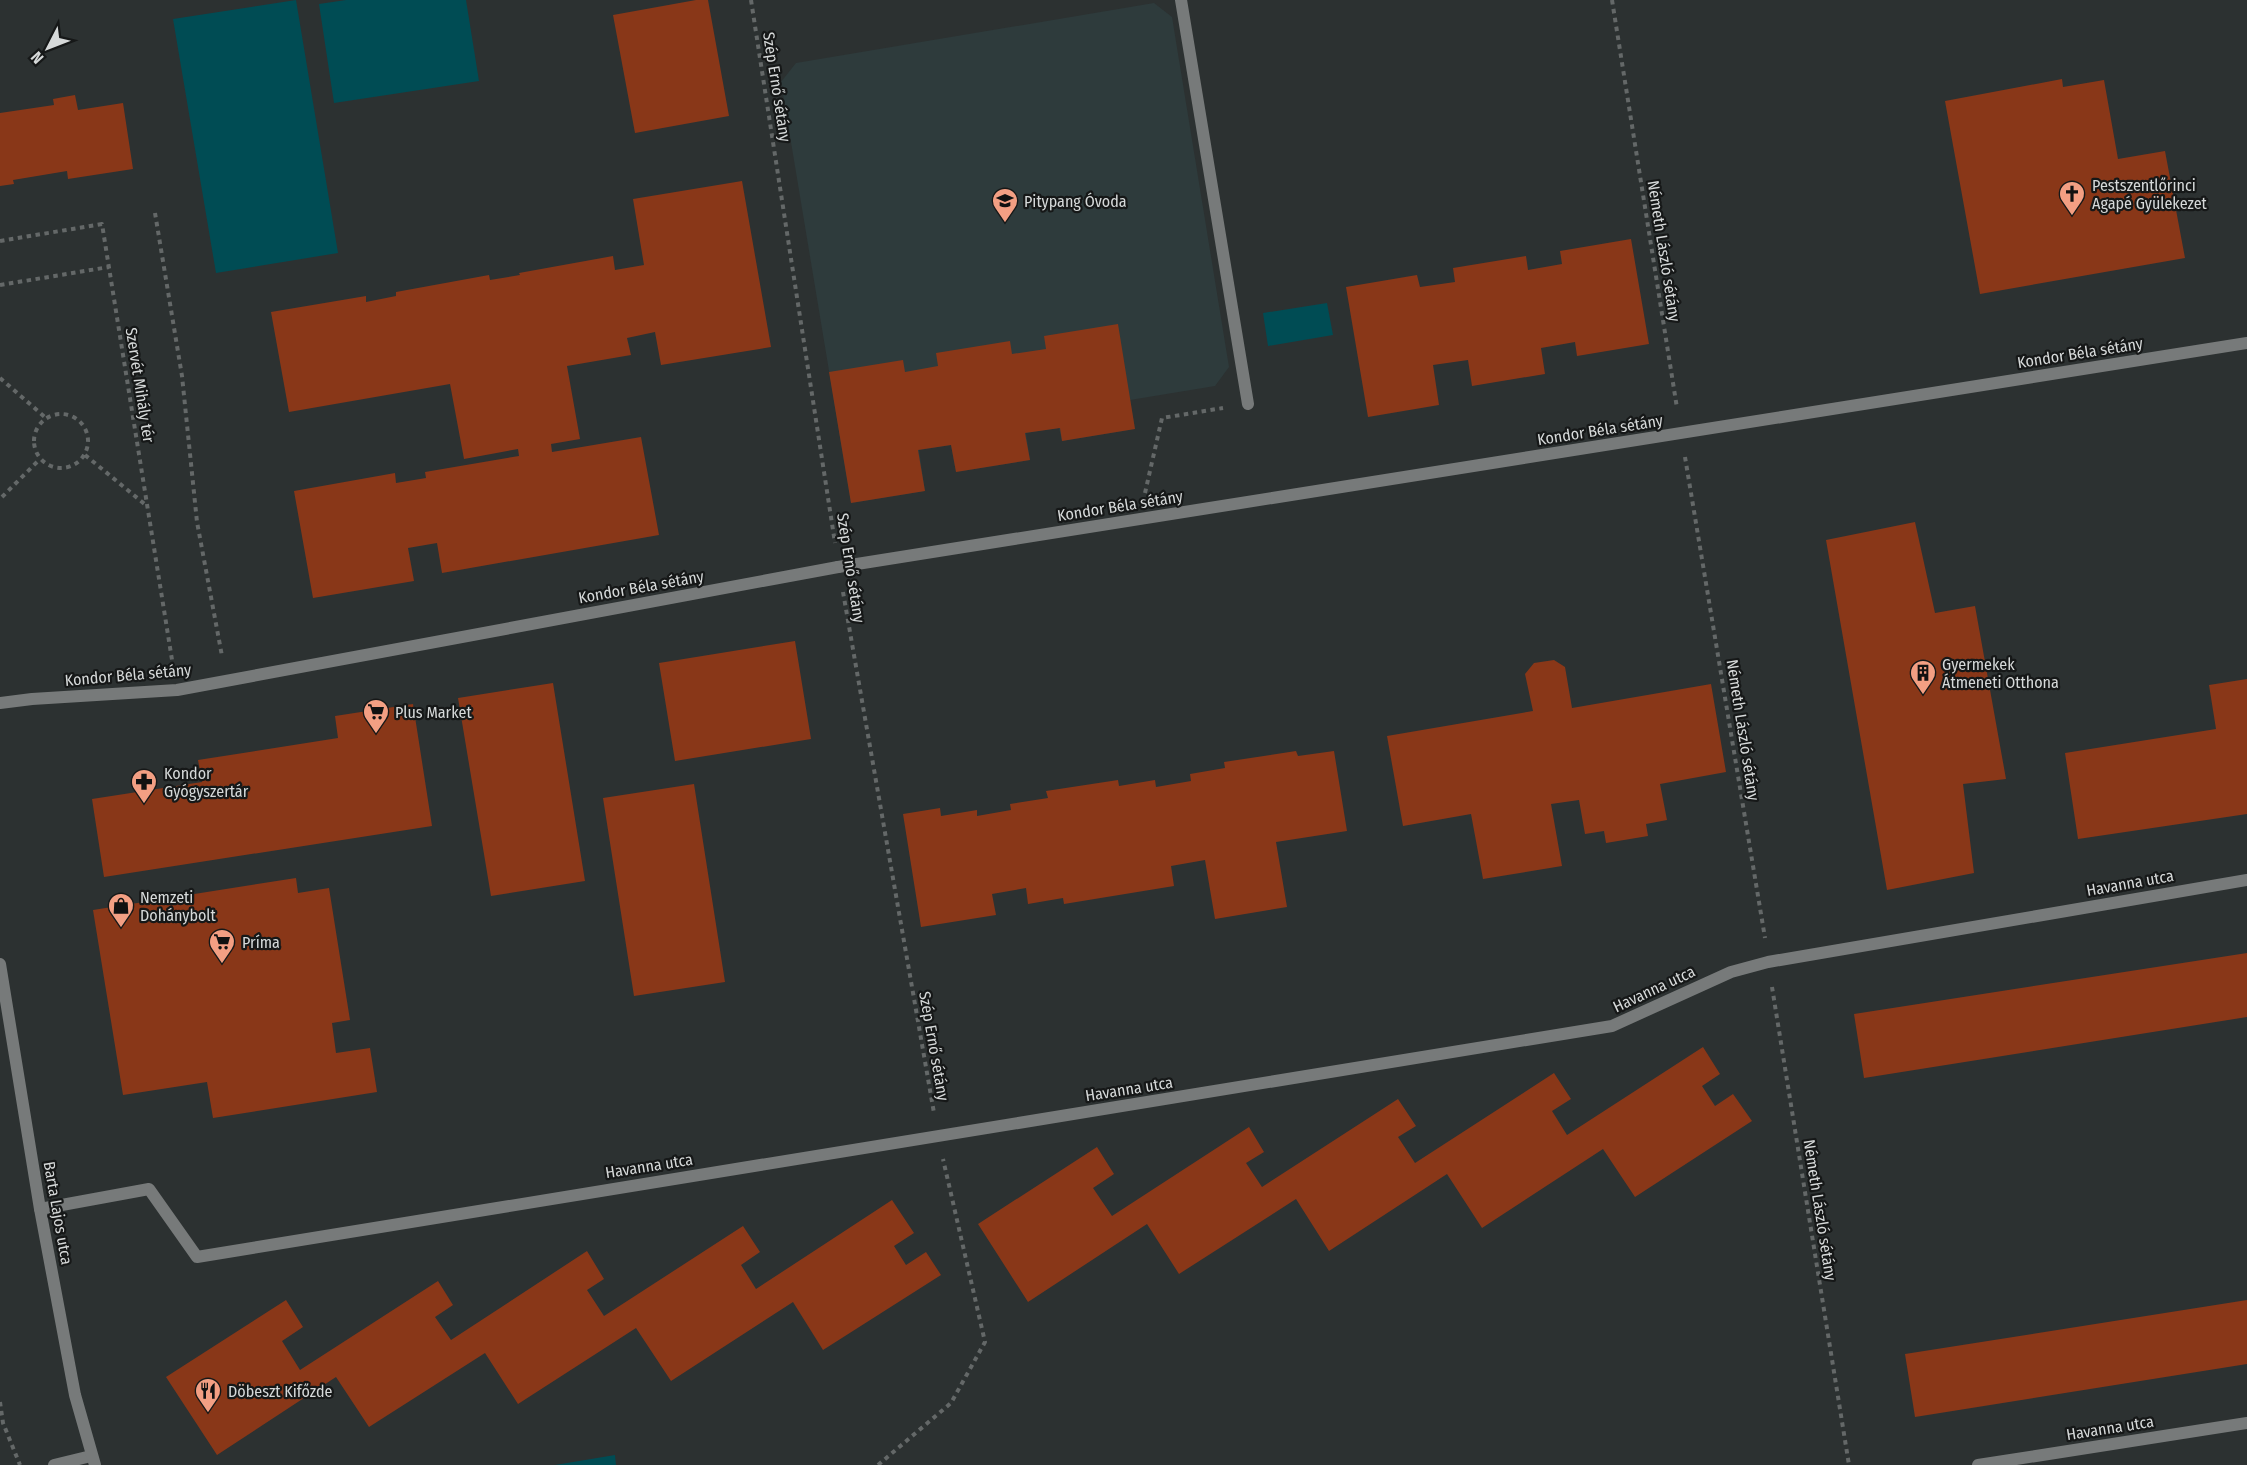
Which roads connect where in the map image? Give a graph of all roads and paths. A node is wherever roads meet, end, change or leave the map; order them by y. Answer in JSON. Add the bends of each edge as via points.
{"nodes":[{"id":1,"x":751,"y":0,"type":"edge"},
{"id":2,"x":1181,"y":0,"type":"edge"},
{"id":3,"x":1612,"y":0,"type":"edge"},
{"id":4,"x":155,"y":213,"type":"dead end"},
{"id":5,"x":0,"y":241,"type":"edge"},
{"id":6,"x":109,"y":267,"type":"junction"},
{"id":7,"x":0,"y":285,"type":"edge"},
{"id":8,"x":2247,"y":343,"type":"edge"},
{"id":9,"x":0,"y":378,"type":"edge"},
{"id":10,"x":1248,"y":404,"type":"joint"},
{"id":11,"x":46,"y":418,"type":"junction"},
{"id":12,"x":1681,"y":434,"type":"junction"},
{"id":13,"x":85,"y":455,"type":"junction"},
{"id":14,"x":40,"y":459,"type":"junction"},
{"id":15,"x":2,"y":497,"type":"dead end"},
{"id":16,"x":147,"y":507,"type":"junction"},
{"id":17,"x":1139,"y":520,"type":"junction"},
{"id":18,"x":838,"y":567,"type":"junction"},
{"id":19,"x":227,"y":681,"type":"junction"},
{"id":20,"x":177,"y":690,"type":"junction"},
{"id":21,"x":0,"y":703,"type":"edge"},
{"id":22,"x":2247,"y":880,"type":"edge"},
{"id":23,"x":1768,"y":962,"type":"junction"},
{"id":24,"x":0,"y":963,"type":"edge"},
{"id":25,"x":938,"y":1137,"type":"junction"},
{"id":26,"x":40,"y":1209,"type":"junction"},
{"id":27,"x":0,"y":1402,"type":"edge"},
{"id":28,"x":2247,"y":1423,"type":"edge"},
{"id":29,"x":93,"y":1461,"type":"edge"},
{"id":30,"x":20,"y":1465,"type":"edge"},
{"id":31,"x":54,"y":1465,"type":"edge"},
{"id":32,"x":878,"y":1465,"type":"edge"},
{"id":33,"x":1849,"y":1465,"type":"edge"},
{"id":34,"x":1978,"y":1465,"type":"edge"}],
"edges":[{"from":1,"to":18,"type":"path","name":"Szép Ernő sétány"},
{"from":2,"to":10,"type":"street"},
{"from":3,"to":12,"type":"path","name":"Németh László sétány"},
{"from":4,"to":19,"type":"path","via":[[182,376],[197,522]]},
{"from":5,"to":6,"type":"path","name":"Szervét Mihály tér","via":[[102,224]]},
{"from":6,"to":7,"type":"path"},
{"from":6,"to":16,"type":"path","name":"Szervét Mihály tér"},
{"from":8,"to":12,"type":"street","name":"Kondor Béla sétány"},
{"from":9,"to":11,"type":"path"},
{"from":10,"to":17,"type":"path","via":[[1162,418]]},
{"from":11,"to":13,"type":"path","via":[[63,413],[81,421],[89,437]]},
{"from":11,"to":14,"type":"path","via":[[35,434]]},
{"from":12,"to":17,"type":"street","name":"Kondor Béla sétány"},
{"from":12,"to":23,"type":"path","name":"Németh László sétány"},
{"from":13,"to":14,"type":"path","via":[[80,462],[64,468],[55,468]]},
{"from":13,"to":16,"type":"path"},
{"from":14,"to":15,"type":"path"},
{"from":16,"to":20,"type":"path","name":"Szervét Mihály tér"},
{"from":17,"to":18,"type":"street","name":"Kondor Béla sétány"},
{"from":18,"to":19,"type":"street","name":"Kondor Béla sétány"},
{"from":18,"to":25,"type":"path","name":"Szép Ernő sétány"},
{"from":19,"to":20,"type":"street","name":"Kondor Béla sétány"},
{"from":20,"to":21,"type":"street","name":"Kondor Béla sétány"},
{"from":22,"to":23,"type":"street","name":"Havanna utca"},
{"from":23,"to":25,"type":"street","name":"Havanna utca","via":[[1731,972],[1612,1026]]},
{"from":23,"to":33,"type":"path","name":"Németh László sétány"},
{"from":24,"to":26,"type":"street","name":"Barta Lajos utca"},
{"from":25,"to":26,"type":"street","name":"Havanna utca","via":[[197,1257],[149,1189]]},
{"from":25,"to":32,"type":"path","name":"Szép Ernő sétány","via":[[985,1342],[951,1403]]},
{"from":26,"to":29,"type":"street","name":"Barta Lajos utca","via":[[75,1395]]},
{"from":27,"to":30,"type":"path","via":[[3,1423]]},
{"from":28,"to":34,"type":"street","name":"Havanna utca"},
{"from":29,"to":31,"type":"street"}]}
